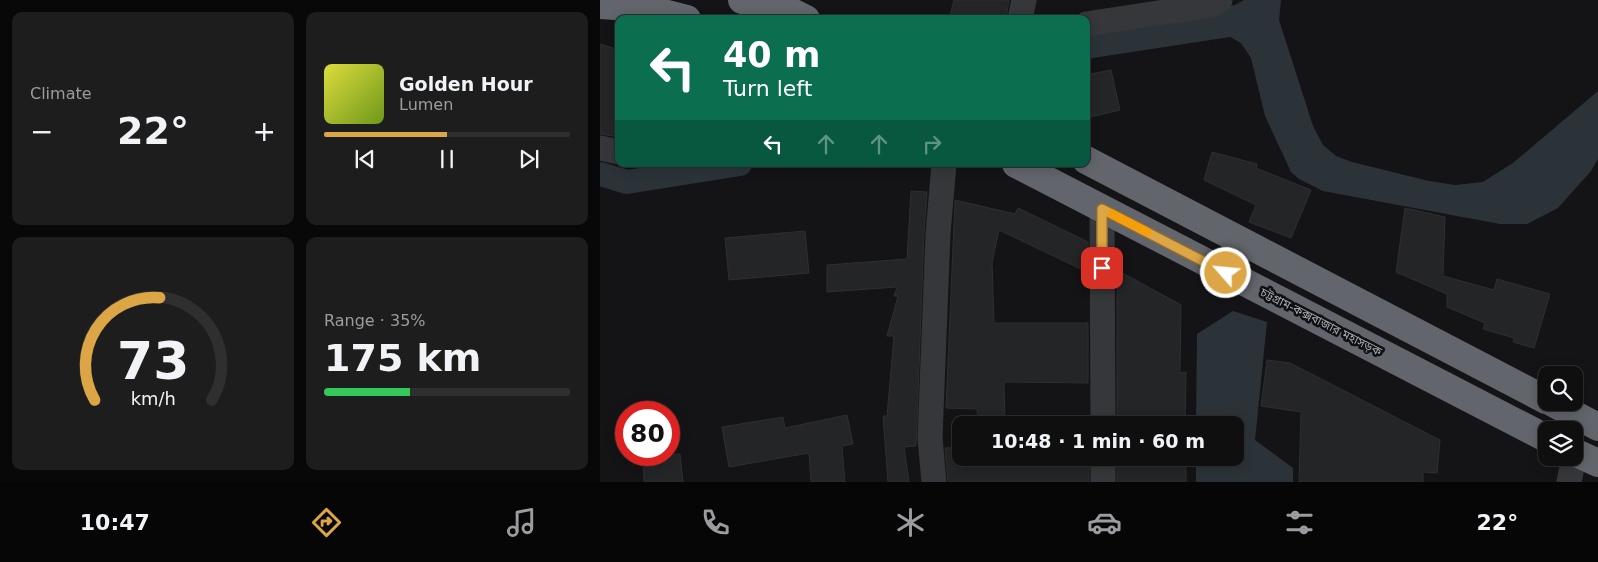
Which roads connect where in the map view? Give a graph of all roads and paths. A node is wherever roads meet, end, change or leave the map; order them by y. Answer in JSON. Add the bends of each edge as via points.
{"nodes":[{"id":1,"x":742,"y":0,"type":"edge"},
{"id":2,"x":1024,"y":0,"type":"edge"},
{"id":3,"x":1220,"y":0,"type":"edge"},
{"id":4,"x":600,"y":5,"type":"edge"},
{"id":5,"x":644,"y":13,"type":"edge"},
{"id":6,"x":658,"y":15,"type":"edge"},
{"id":7,"x":798,"y":15,"type":"edge"},
{"id":8,"x":1021,"y":15,"type":"edge"},
{"id":9,"x":1090,"y":23,"type":"edge"},
{"id":10,"x":600,"y":148,"type":"edge"},
{"id":11,"x":615,"y":151,"type":"edge"},
{"id":12,"x":1090,"y":162,"type":"edge"},
{"id":13,"x":944,"y":167,"type":"edge"},
{"id":14,"x":1022,"y":167,"type":"edge"},
{"id":15,"x":1102,"y":209,"type":"junction"},
{"id":16,"x":1538,"y":396,"type":"edge"},
{"id":17,"x":1568,"y":411,"type":"edge"},
{"id":18,"x":1103,"y":416,"type":"edge"},
{"id":19,"x":1598,"y":427,"type":"edge"},
{"id":20,"x":1538,"y":434,"type":"edge"},
{"id":21,"x":1103,"y":466,"type":"edge"},
{"id":22,"x":1577,"y":466,"type":"edge"},
{"id":23,"x":934,"y":482,"type":"edge"},
{"id":24,"x":1103,"y":482,"type":"edge"},
{"id":25,"x":1569,"y":482,"type":"edge"}],
"edges":[{"from":1,"to":7,"type":"highway"},
{"from":2,"to":8,"type":"street"},
{"from":3,"to":9,"type":"street","via":[[1211,5]]},
{"from":4,"to":5,"type":"highway"},
{"from":5,"to":6,"type":"highway"},
{"from":10,"to":11,"type":"street"},
{"from":12,"to":16,"type":"highway"},
{"from":13,"to":23,"type":"street","via":[[930,438]]},
{"from":14,"to":15,"type":"highway","name":"চট্টগ্রাম-কক্সবাজার মহাসড়ক"},
{"from":15,"to":18,"type":"street"},
{"from":15,"to":20,"type":"highway","name":"চট্টগ্রাম-কক্সবাজার মহাসড়ক"},
{"from":17,"to":19,"type":"highway"},
{"from":21,"to":24,"type":"street"},
{"from":22,"to":25,"type":"street"}]}
